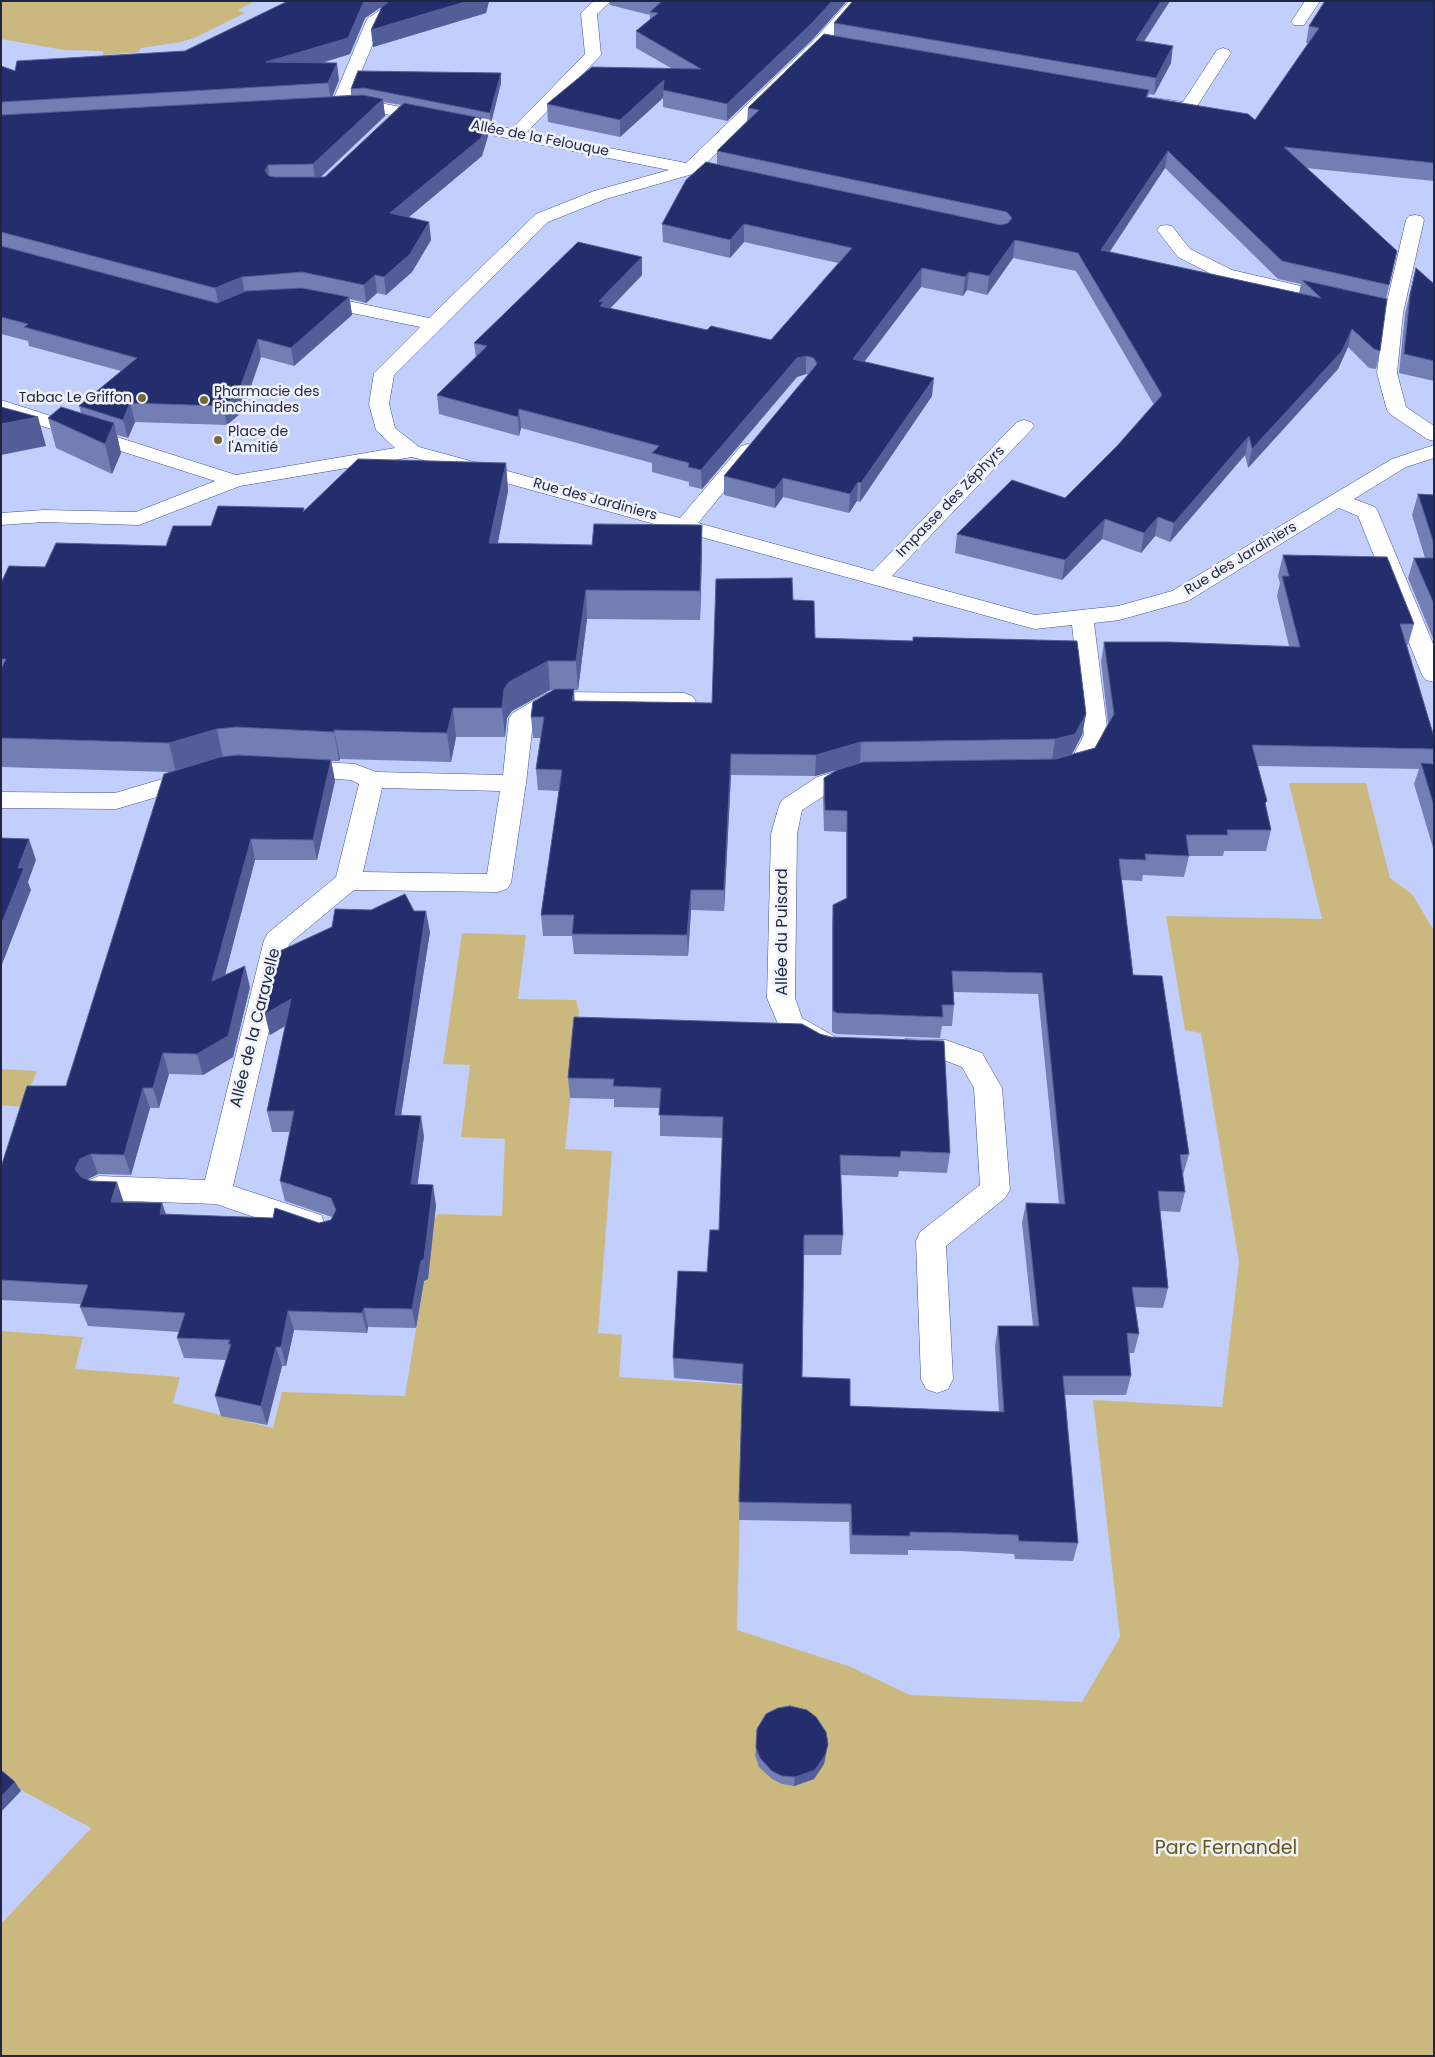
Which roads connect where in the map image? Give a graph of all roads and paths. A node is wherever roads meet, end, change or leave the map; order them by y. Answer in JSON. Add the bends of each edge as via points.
{"nodes":[{"id":1,"x":404,"y":1,"type":"edge"},
{"id":2,"x":604,"y":1,"type":"edge"},
{"id":3,"x":857,"y":1,"type":"edge"},
{"id":4,"x":1313,"y":1,"type":"edge"},
{"id":5,"x":1299,"y":22,"type":"dead end"},
{"id":6,"x":1223,"y":53,"type":"dead end"},
{"id":7,"x":1140,"y":100,"type":"edge"},
{"id":8,"x":338,"y":107,"type":"junction"},
{"id":9,"x":318,"y":108,"type":"edge"},
{"id":10,"x":402,"y":112,"type":"junction"},
{"id":11,"x":388,"y":125,"type":"edge"},
{"id":12,"x":516,"y":134,"type":"junction"},
{"id":13,"x":700,"y":171,"type":"junction"},
{"id":14,"x":1415,"y":220,"type":"dead end"},
{"id":15,"x":1166,"y":230,"type":"dead end"},
{"id":16,"x":297,"y":299,"type":"edge"},
{"id":17,"x":1394,"y":313,"type":"junction"},
{"id":18,"x":432,"y":324,"type":"junction"},
{"id":19,"x":1,"y":406,"type":"edge"},
{"id":20,"x":1024,"y":426,"type":"dead end"},
{"id":21,"x":386,"y":430,"type":"junction"},
{"id":22,"x":761,"y":435,"type":"edge"},
{"id":23,"x":1434,"y":435,"type":"edge"},
{"id":24,"x":412,"y":451,"type":"junction"},
{"id":25,"x":1434,"y":451,"type":"edge"},
{"id":26,"x":295,"y":470,"type":"junction"},
{"id":27,"x":235,"y":481,"type":"junction"},
{"id":28,"x":1338,"y":500,"type":"junction"},
{"id":29,"x":1,"y":519,"type":"edge"},
{"id":30,"x":685,"y":525,"type":"junction"},
{"id":31,"x":878,"y":578,"type":"junction"},
{"id":32,"x":1082,"y":617,"type":"junction"},
{"id":33,"x":1434,"y":676,"type":"edge"},
{"id":34,"x":684,"y":701,"type":"edge"},
{"id":35,"x":271,"y":767,"type":"edge"},
{"id":36,"x":1034,"y":770,"type":"edge"},
{"id":37,"x":215,"y":771,"type":"edge"},
{"id":38,"x":879,"y":773,"type":"edge"},
{"id":39,"x":372,"y":780,"type":"junction"},
{"id":40,"x":514,"y":783,"type":"junction"},
{"id":41,"x":1,"y":800,"type":"edge"},
{"id":42,"x":348,"y":881,"type":"junction"},
{"id":43,"x":850,"y":1047,"type":"edge"},
{"id":44,"x":879,"y":1048,"type":"edge"},
{"id":45,"x":99,"y":1188,"type":"edge"},
{"id":46,"x":217,"y":1192,"type":"junction"},
{"id":47,"x":324,"y":1229,"type":"edge"},
{"id":48,"x":937,"y":1379,"type":"dead end"}],
"edges":[{"from":1,"to":8,"type":"street","via":[[376,19]]},
{"from":2,"to":12,"type":"street","via":[[589,13],[593,54]]},
{"from":3,"to":13,"type":"street","via":[[828,46]]},
{"from":4,"to":5,"type":"street"},
{"from":6,"to":7,"type":"street","via":[[1188,108]]},
{"from":8,"to":9,"type":"street","name":"Allée de la Felouque"},
{"from":8,"to":10,"type":"street","name":"Allée de la Felouque","via":[[365,105]]},
{"from":10,"to":11,"type":"street"},
{"from":10,"to":12,"type":"street","name":"Allée de la Felouque"},
{"from":12,"to":13,"type":"street","name":"Allée de la Felouque"},
{"from":13,"to":18,"type":"street","via":[[600,195],[542,218]]},
{"from":14,"to":17,"type":"street"},
{"from":15,"to":17,"type":"street","via":[[1184,252],[1226,274]]},
{"from":16,"to":18,"type":"street"},
{"from":17,"to":23,"type":"street","via":[[1387,372],[1397,410]]},
{"from":18,"to":21,"type":"street","via":[[384,372],[379,404]]},
{"from":19,"to":27,"type":"street"},
{"from":20,"to":31,"type":"street","name":"Impasse des Zéphyrs"},
{"from":21,"to":24,"type":"street","name":"Rue des Jardiniers"},
{"from":21,"to":26,"type":"street"},
{"from":22,"to":30,"type":"street"},
{"from":24,"to":26,"type":"street"},
{"from":24,"to":30,"type":"street","name":"Rue des Jardiniers"},
{"from":25,"to":28,"type":"street","name":"Rue des Jardiniers","via":[[1399,463]]},
{"from":26,"to":27,"type":"street"},
{"from":27,"to":29,"type":"street","via":[[139,519],[44,516]]},
{"from":28,"to":32,"type":"street","name":"Rue des Jardiniers","via":[[1180,596],[1119,614]]},
{"from":28,"to":33,"type":"street","via":[[1367,512]]},
{"from":30,"to":31,"type":"street","name":"Rue des Jardiniers"},
{"from":31,"to":32,"type":"street","name":"Rue des Jardiniers","via":[[1035,622]]},
{"from":32,"to":36,"type":"street","via":[[1096,735],[1082,761],[1053,770]]},
{"from":34,"to":40,"type":"street","via":[[551,700],[521,718]]},
{"from":35,"to":39,"type":"street","via":[[355,772]]},
{"from":37,"to":41,"type":"street","via":[[116,801]]},
{"from":38,"to":43,"type":"street","name":"Allée du Puisard","via":[[860,773],[826,783],[791,806],[784,834],[781,998],[791,1024],[830,1046]]},
{"from":39,"to":40,"type":"street"},
{"from":39,"to":42,"type":"street"},
{"from":40,"to":42,"type":"street","via":[[498,883]]},
{"from":42,"to":46,"type":"street","name":"Allée de la Caravelle","via":[[277,940]]},
{"from":44,"to":48,"type":"street","via":[[946,1050],[972,1060],[988,1088],[995,1190],[931,1241]]},
{"from":45,"to":46,"type":"street"},
{"from":46,"to":47,"type":"street"}]}
